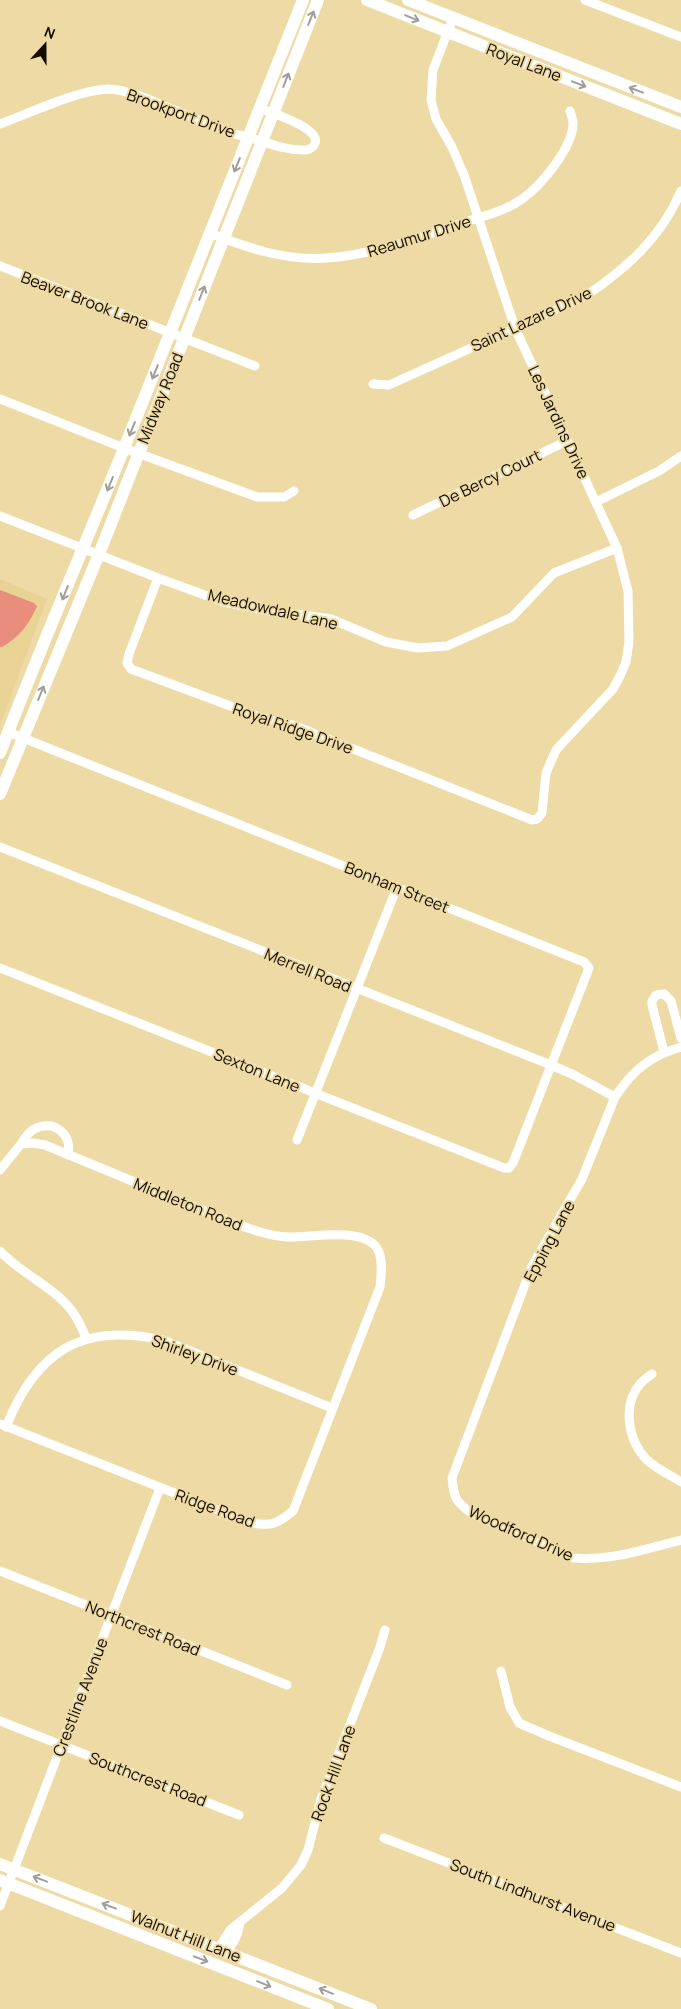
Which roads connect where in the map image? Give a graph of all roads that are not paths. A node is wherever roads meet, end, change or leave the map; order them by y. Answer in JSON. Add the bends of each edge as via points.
{"nodes":[{"id":1,"x":302,"y":0,"type":"edge"},
{"id":2,"x":318,"y":0,"type":"edge"},
{"id":3,"x":367,"y":0,"type":"edge"},
{"id":4,"x":408,"y":0,"type":"edge"},
{"id":5,"x":585,"y":0,"type":"edge"},
{"id":6,"x":453,"y":18,"type":"junction"},
{"id":7,"x":447,"y":32,"type":"junction"},
{"id":8,"x":681,"y":38,"type":"edge"},
{"id":9,"x":259,"y":108,"type":"junction"},
{"id":10,"x":681,"y":108,"type":"edge"},
{"id":11,"x":570,"y":111,"type":"dead end"},
{"id":12,"x":273,"y":113,"type":"junction"},
{"id":13,"x":0,"y":124,"type":"edge"},
{"id":14,"x":681,"y":124,"type":"edge"},
{"id":15,"x":248,"y":136,"type":"junction"},
{"id":16,"x":262,"y":142,"type":"junction"},
{"id":17,"x":681,"y":190,"type":"edge"},
{"id":18,"x":478,"y":218,"type":"junction"},
{"id":19,"x":210,"y":233,"type":"junction"},
{"id":20,"x":224,"y":238,"type":"junction"},
{"id":21,"x":0,"y":266,"type":"edge"},
{"id":22,"x":515,"y":328,"type":"junction"},
{"id":23,"x":170,"y":333,"type":"junction"},
{"id":24,"x":184,"y":338,"type":"junction"},
{"id":25,"x":254,"y":366,"type":"dead end"},
{"id":26,"x":372,"y":384,"type":"dead end"},
{"id":27,"x":0,"y":399,"type":"edge"},
{"id":28,"x":567,"y":441,"type":"junction"},
{"id":29,"x":124,"y":448,"type":"junction"},
{"id":30,"x":138,"y":453,"type":"junction"},
{"id":31,"x":681,"y":456,"type":"edge"},
{"id":32,"x":294,"y":491,"type":"dead end"},
{"id":33,"x":596,"y":502,"type":"junction"},
{"id":34,"x":413,"y":515,"type":"dead end"},
{"id":35,"x":0,"y":516,"type":"edge"},
{"id":36,"x":84,"y":548,"type":"junction"},
{"id":37,"x":617,"y":548,"type":"junction"},
{"id":38,"x":99,"y":554,"type":"junction"},
{"id":39,"x":158,"y":578,"type":"junction"},
{"id":40,"x":8,"y":732,"type":"junction"},
{"id":41,"x":22,"y":738,"type":"junction"},
{"id":42,"x":0,"y":753,"type":"edge"},
{"id":43,"x":0,"y":794,"type":"edge"},
{"id":44,"x":542,"y":813,"type":"joint"},
{"id":45,"x":0,"y":847,"type":"edge"},
{"id":46,"x":398,"y":887,"type":"junction"},
{"id":47,"x":0,"y":968,"type":"edge"},
{"id":48,"x":356,"y":989,"type":"junction"},
{"id":49,"x":681,"y":1038,"type":"edge"},
{"id":50,"x":681,"y":1047,"type":"edge"},
{"id":51,"x":664,"y":1052,"type":"junction"},
{"id":52,"x":551,"y":1066,"type":"junction"},
{"id":53,"x":316,"y":1094,"type":"junction"},
{"id":54,"x":615,"y":1097,"type":"junction"},
{"id":55,"x":297,"y":1140,"type":"dead end"},
{"id":56,"x":21,"y":1144,"type":"junction"},
{"id":57,"x":68,"y":1155,"type":"junction"},
{"id":58,"x":513,"y":1163,"type":"joint"},
{"id":59,"x":0,"y":1170,"type":"edge"},
{"id":60,"x":0,"y":1251,"type":"edge"},
{"id":61,"x":381,"y":1262,"type":"joint"},
{"id":62,"x":86,"y":1338,"type":"junction"},
{"id":63,"x":652,"y":1374,"type":"dead end"},
{"id":64,"x":332,"y":1408,"type":"junction"},
{"id":65,"x":3,"y":1426,"type":"edge"},
{"id":66,"x":456,"y":1466,"type":"joint"},
{"id":67,"x":681,"y":1482,"type":"edge"},
{"id":68,"x":160,"y":1488,"type":"junction"},
{"id":69,"x":681,"y":1540,"type":"edge"},
{"id":70,"x":0,"y":1571,"type":"edge"},
{"id":71,"x":112,"y":1615,"type":"junction"},
{"id":72,"x":384,"y":1630,"type":"dead end"},
{"id":73,"x":501,"y":1671,"type":"dead end"},
{"id":74,"x":287,"y":1685,"type":"dead end"},
{"id":75,"x":0,"y":1721,"type":"edge"},
{"id":76,"x":61,"y":1745,"type":"junction"},
{"id":77,"x":681,"y":1787,"type":"edge"},
{"id":78,"x":239,"y":1815,"type":"dead end"},
{"id":79,"x":384,"y":1838,"type":"dead end"},
{"id":80,"x":0,"y":1864,"type":"edge"},
{"id":81,"x":14,"y":1869,"type":"junction"},
{"id":82,"x":4,"y":1882,"type":"edge"},
{"id":83,"x":0,"y":1906,"type":"edge"},
{"id":84,"x":225,"y":1951,"type":"junction"},
{"id":85,"x":681,"y":1953,"type":"edge"},
{"id":86,"x":219,"y":1966,"type":"junction"},
{"id":87,"x":328,"y":2009,"type":"edge"},
{"id":88,"x":371,"y":2009,"type":"edge"}],
"edges":[{"from":1,"to":9,"type":"main road","name":"Midway Road"},
{"from":12,"to":2,"type":"main road","name":"Midway Road","one_way":true},
{"from":3,"to":7,"type":"main road","name":"Royal Lane","one_way":true},
{"from":4,"to":6,"type":"main road","name":"Royal Lane"},
{"from":5,"to":8,"type":"street"},
{"from":6,"to":7,"type":"street","name":"Les Jardins Drive"},
{"from":10,"to":6,"type":"main road","name":"Royal Lane","one_way":true},
{"from":7,"to":14,"type":"main road","name":"Royal Lane","one_way":true},
{"from":7,"to":18,"type":"street","name":"Les Jardins Drive","via":[[433,70],[431,100],[436,119],[464,174]]},
{"from":9,"to":12,"type":"street"},
{"from":9,"to":15,"type":"main road","name":"Midway Road"},
{"from":11,"to":18,"type":"street","name":"Reaumur Drive","via":[[571,133],[549,175],[522,200]]},
{"from":12,"to":16,"type":"main road","name":"Midway Road"},
{"from":12,"to":16,"type":"street","name":"Brookport Drive","via":[[312,133],[316,142],[308,150]]},
{"from":13,"to":15,"type":"street","name":"Brookport Drive","via":[[89,92],[108,89],[126,91],[234,134]]},
{"from":15,"to":16,"type":"street","name":"Brookport Drive"},
{"from":15,"to":19,"type":"main road","name":"Midway Road","one_way":true},
{"from":16,"to":20,"type":"main road","name":"Midway Road"},
{"from":17,"to":22,"type":"street","name":"Saint Lazare Drive","via":[[648,246],[612,278],[576,301]]},
{"from":18,"to":20,"type":"street","name":"Reaumur Drive","via":[[374,252],[328,258],[271,254]]},
{"from":18,"to":22,"type":"street","name":"Les Jardins Drive"},
{"from":19,"to":20,"type":"street","name":"Reaumur Drive"},
{"from":19,"to":23,"type":"main road","name":"Midway Road"},
{"from":24,"to":20,"type":"main road","name":"Midway Road","one_way":true},
{"from":21,"to":23,"type":"street","name":"Beaver Brook Lane"},
{"from":22,"to":26,"type":"street","name":"Saint Lazare Drive","via":[[390,385]]},
{"from":22,"to":28,"type":"street","name":"Les Jardins Drive"},
{"from":23,"to":24,"type":"street","name":"Beaver Brook Lane"},
{"from":23,"to":29,"type":"main road","name":"Midway Road","one_way":true},
{"from":24,"to":25,"type":"street","name":"Beaver Brook Lane"},
{"from":24,"to":30,"type":"main road","name":"Midway Road"},
{"from":27,"to":29,"type":"street"},
{"from":28,"to":33,"type":"street","name":"Les Jardins Drive"},
{"from":28,"to":34,"type":"street","name":"De Bercy Court"},
{"from":29,"to":30,"type":"street"},
{"from":29,"to":36,"type":"main road","name":"Midway Road","one_way":true},
{"from":30,"to":32,"type":"street","via":[[257,497],[284,497]]},
{"from":30,"to":38,"type":"main road","name":"Midway Road"},
{"from":31,"to":33,"type":"street","via":[[659,471]]},
{"from":33,"to":37,"type":"street","name":"Les Jardins Drive"},
{"from":35,"to":36,"type":"street","name":"Meadowdale Lane"},
{"from":36,"to":38,"type":"street","name":"Meadowdale Lane"},
{"from":36,"to":40,"type":"main road","name":"Midway Road","one_way":true},
{"from":37,"to":39,"type":"street","name":"Meadowdale Lane","via":[[554,573],[512,617],[447,646],[418,648],[386,642],[332,620],[224,602]]},
{"from":37,"to":44,"type":"street","name":"Les Jardins Drive","via":[[628,591],[626,662],[613,689],[556,750],[546,773]]},
{"from":38,"to":39,"type":"street","name":"Meadowdale Lane"},
{"from":41,"to":38,"type":"main road","name":"Midway Road","one_way":true},
{"from":39,"to":44,"type":"street","name":"Royal Ridge Drive","via":[[129,654],[127,663],[131,669],[257,716],[293,725],[532,820]]},
{"from":40,"to":41,"type":"street","name":"Bonham Street"},
{"from":40,"to":42,"type":"main road","name":"Midway Road"},
{"from":41,"to":43,"type":"main road","name":"Midway Road"},
{"from":41,"to":46,"type":"street","name":"Bonham Street"},
{"from":45,"to":48,"type":"street","name":"Merrell Road"},
{"from":46,"to":48,"type":"street"},
{"from":46,"to":52,"type":"street","name":"Bonham Street","via":[[584,962],[589,968]]},
{"from":47,"to":53,"type":"street","name":"Sexton Lane"},
{"from":48,"to":52,"type":"street","name":"Merrell Road"},
{"from":48,"to":53,"type":"street"},
{"from":49,"to":51,"type":"street","via":[[671,1001],[664,994],[656,995],[652,1005]]},
{"from":50,"to":51,"type":"street","name":"Epping Lane"},
{"from":51,"to":54,"type":"street","name":"Epping Lane","via":[[642,1065]]},
{"from":52,"to":54,"type":"street","name":"Merrell Road"},
{"from":52,"to":58,"type":"street","name":"Bonham Street"},
{"from":53,"to":55,"type":"street"},
{"from":53,"to":58,"type":"street","name":"Sexton Lane","via":[[504,1168]]},
{"from":54,"to":66,"type":"street","name":"Epping Lane","via":[[582,1179],[532,1266]]},
{"from":56,"to":57,"type":"street","name":"Middleton Road","via":[[45,1145]]},
{"from":56,"to":57,"type":"street","via":[[35,1128],[52,1126],[66,1136],[70,1146]]},
{"from":56,"to":59,"type":"street"},
{"from":57,"to":61,"type":"street","name":"Middleton Road","via":[[257,1231],[288,1237],[358,1237],[379,1251]]},
{"from":60,"to":62,"type":"street","via":[[62,1300],[80,1323]]},
{"from":61,"to":64,"type":"street","name":"Ridge Road","via":[[380,1287]]},
{"from":62,"to":64,"type":"street","name":"Shirley Drive","via":[[123,1334],[163,1340]]},
{"from":62,"to":65,"type":"street","name":"Shirley Drive","via":[[50,1359],[37,1371]]},
{"from":63,"to":67,"type":"street","via":[[639,1384],[632,1401],[631,1435],[647,1460]]},
{"from":64,"to":68,"type":"street","name":"Ridge Road","via":[[292,1511],[279,1522],[266,1525],[250,1523]]},
{"from":65,"to":68,"type":"street","name":"Ridge Road"},
{"from":66,"to":69,"type":"street","name":"Woodford Drive","via":[[452,1478],[458,1503],[471,1513],[573,1558],[615,1557]]},
{"from":68,"to":71,"type":"street","name":"Crestline Avenue"},
{"from":70,"to":71,"type":"street","name":"Northcrest Road"},
{"from":71,"to":74,"type":"street","name":"Northcrest Road"},
{"from":71,"to":76,"type":"street","name":"Crestline Avenue"},
{"from":72,"to":84,"type":"street","name":"Rock Hill Lane","via":[[319,1804],[302,1865],[282,1888],[240,1922],[239,1933]]},
{"from":73,"to":77,"type":"street","via":[[510,1707],[519,1723]]},
{"from":75,"to":76,"type":"street","name":"Southcrest Road"},
{"from":76,"to":78,"type":"street","name":"Southcrest Road"},
{"from":76,"to":81,"type":"street","name":"Crestline Avenue"},
{"from":79,"to":85,"type":"street","name":"South Lindhurst Avenue"},
{"from":80,"to":81,"type":"main road","name":"Walnut Hill Lane"},
{"from":81,"to":82,"type":"street","name":"Crestline Avenue"},
{"from":84,"to":81,"type":"main road","name":"Walnut Hill Lane","one_way":true},
{"from":82,"to":83,"type":"street","name":"Crestline Avenue"},
{"from":82,"to":86,"type":"main road","name":"Walnut Hill Lane","one_way":true},
{"from":84,"to":86,"type":"main road"},
{"from":88,"to":84,"type":"main road","name":"Walnut Hill Lane","one_way":true},
{"from":86,"to":87,"type":"main road","name":"Walnut Hill Lane","one_way":true}]}
